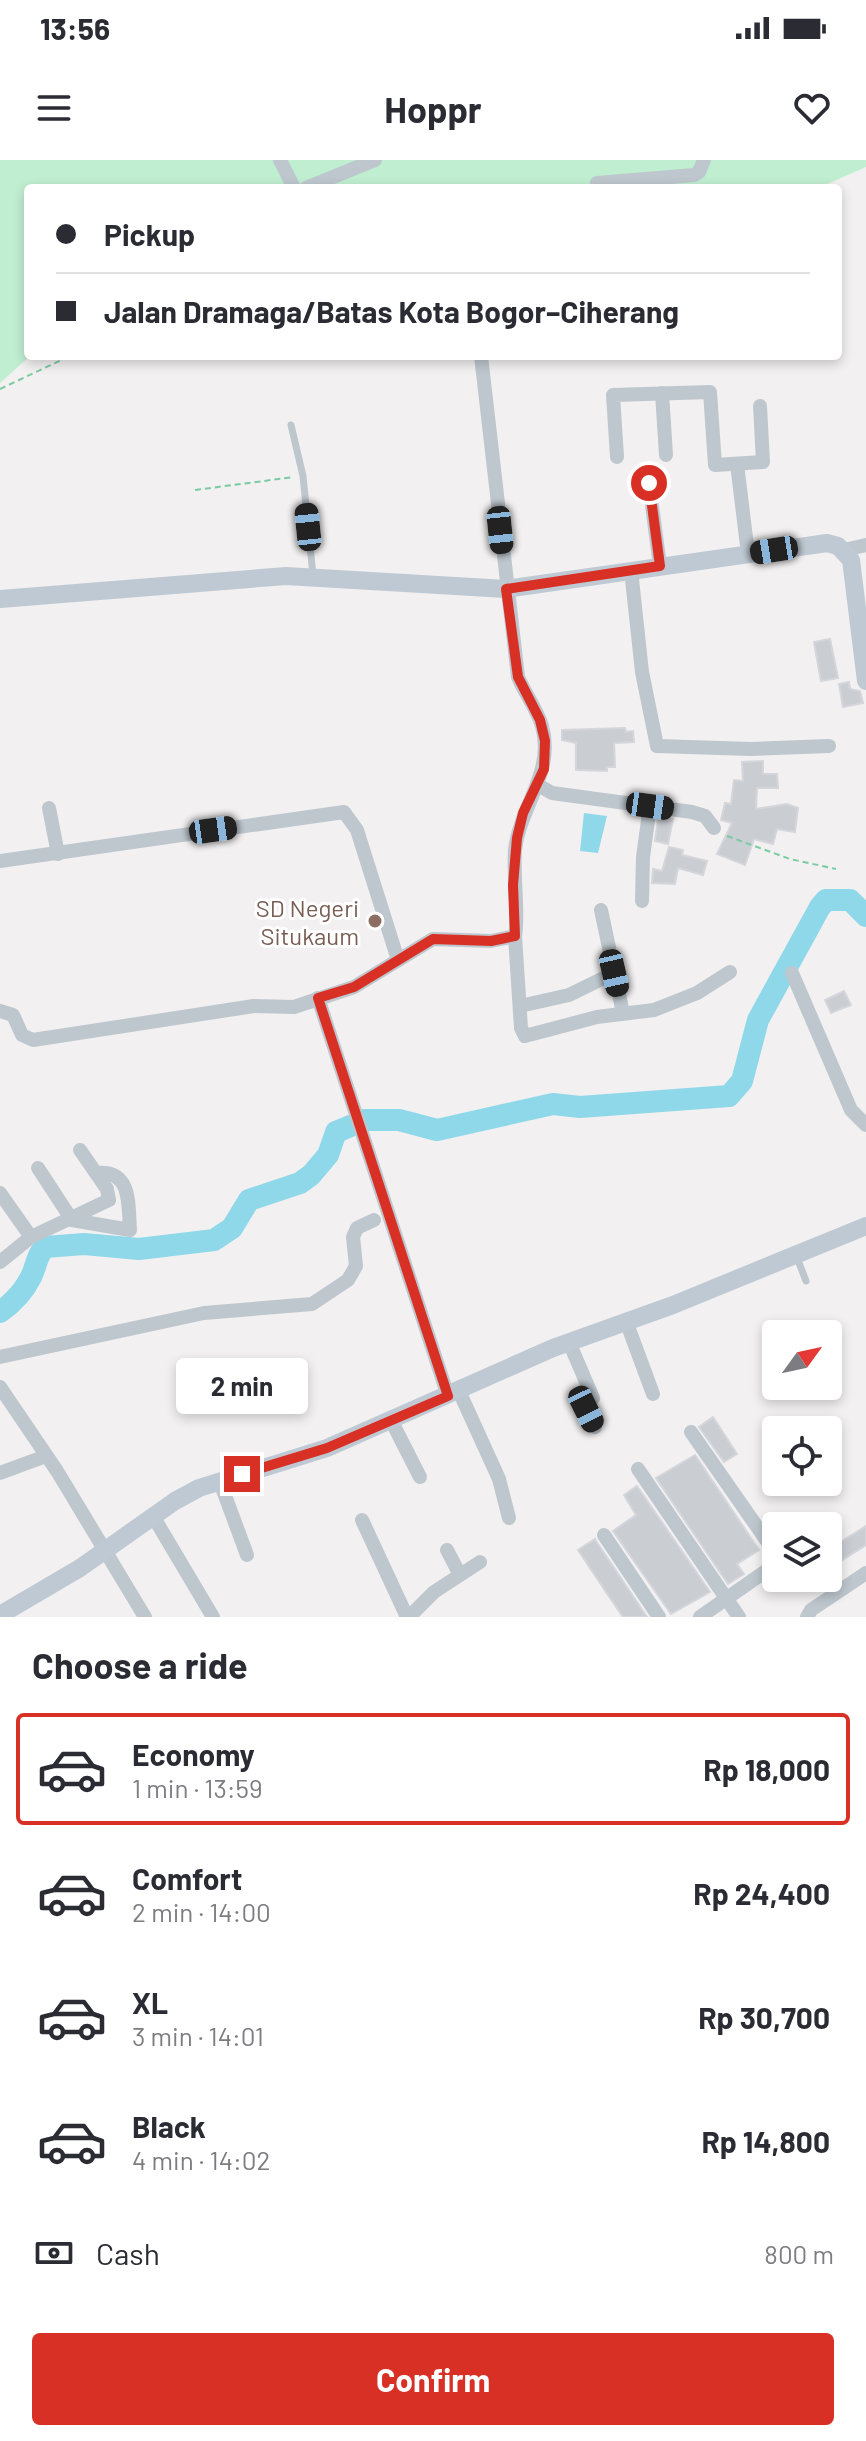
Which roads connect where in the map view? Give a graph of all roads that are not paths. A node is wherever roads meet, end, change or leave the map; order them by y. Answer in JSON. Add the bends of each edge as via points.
{"nodes":[{"id":1,"x":280,"y":160,"type":"edge"},
{"id":2,"x":375,"y":160,"type":"edge"},
{"id":3,"x":704,"y":160,"type":"edge"},
{"id":4,"x":597,"y":183,"type":"dead end"},
{"id":5,"x":292,"y":184,"type":"edge"},
{"id":6,"x":316,"y":184,"type":"edge"},
{"id":7,"x":481,"y":360,"type":"edge"},
{"id":8,"x":662,"y":393,"type":"junction"},
{"id":9,"x":760,"y":406,"type":"dead end"},
{"id":10,"x":291,"y":425,"type":"dead end"},
{"id":11,"x":666,"y":455,"type":"dead end"},
{"id":12,"x":617,"y":457,"type":"dead end"},
{"id":13,"x":737,"y":464,"type":"junction"},
{"id":14,"x":649,"y":483,"type":"dead end"},
{"id":15,"x":866,"y":545,"type":"edge"},
{"id":16,"x":844,"y":550,"type":"junction"},
{"id":17,"x":748,"y":554,"type":"junction"},
{"id":18,"x":660,"y":566,"type":"junction"},
{"id":19,"x":631,"y":570,"type":"junction"},
{"id":20,"x":313,"y":577,"type":"junction"},
{"id":21,"x":506,"y":589,"type":"junction"},
{"id":22,"x":0,"y":599,"type":"edge"},
{"id":23,"x":866,"y":681,"type":"edge"},
{"id":24,"x":829,"y":746,"type":"dead end"},
{"id":25,"x":538,"y":785,"type":"junction"},
{"id":26,"x":650,"y":806,"type":"junction"},
{"id":27,"x":49,"y":808,"type":"dead end"},
{"id":28,"x":714,"y":828,"type":"road end"},
{"id":29,"x":58,"y":854,"type":"junction"},
{"id":30,"x":0,"y":861,"type":"edge"},
{"id":31,"x":642,"y":901,"type":"dead end"},
{"id":32,"x":601,"y":910,"type":"dead end"},
{"id":33,"x":515,"y":936,"type":"junction"},
{"id":34,"x":398,"y":960,"type":"junction"},
{"id":35,"x":730,"y":972,"type":"dead end"},
{"id":36,"x":614,"y":973,"type":"junction"},
{"id":37,"x":792,"y":973,"type":"dead end"},
{"id":38,"x":318,"y":998,"type":"junction"},
{"id":39,"x":520,"y":1006,"type":"junction"},
{"id":40,"x":0,"y":1011,"type":"edge"},
{"id":41,"x":623,"y":1013,"type":"junction"},
{"id":42,"x":866,"y":1125,"type":"edge"},
{"id":43,"x":80,"y":1150,"type":"dead end"},
{"id":44,"x":38,"y":1168,"type":"dead end"},
{"id":45,"x":96,"y":1173,"type":"junction"},
{"id":46,"x":127,"y":1187,"type":"junction"},
{"id":47,"x":0,"y":1193,"type":"edge"},
{"id":48,"x":110,"y":1196,"type":"junction"},
{"id":49,"x":72,"y":1220,"type":"junction"},
{"id":50,"x":374,"y":1220,"type":"dead end"},
{"id":51,"x":866,"y":1226,"type":"edge"},
{"id":52,"x":31,"y":1237,"type":"junction"},
{"id":53,"x":795,"y":1253,"type":"junction"},
{"id":54,"x":0,"y":1262,"type":"edge"},
{"id":55,"x":806,"y":1281,"type":"dead end"},
{"id":56,"x":626,"y":1321,"type":"junction"},
{"id":57,"x":569,"y":1342,"type":"junction"},
{"id":58,"x":0,"y":1357,"type":"edge"},
{"id":59,"x":0,"y":1387,"type":"edge"},
{"id":60,"x":453,"y":1393,"type":"junction"},
{"id":61,"x":653,"y":1394,"type":"dead end"},
{"id":62,"x":392,"y":1422,"type":"junction"},
{"id":63,"x":595,"y":1427,"type":"dead end"},
{"id":64,"x":691,"y":1432,"type":"dead end"},
{"id":65,"x":46,"y":1456,"type":"junction"},
{"id":66,"x":638,"y":1469,"type":"dead end"},
{"id":67,"x":0,"y":1473,"type":"edge"},
{"id":68,"x":420,"y":1477,"type":"dead end"},
{"id":69,"x":220,"y":1482,"type":"junction"},
{"id":70,"x":153,"y":1516,"type":"junction"},
{"id":71,"x":509,"y":1518,"type":"dead end"},
{"id":72,"x":362,"y":1520,"type":"dead end"},
{"id":73,"x":762,"y":1534,"type":"edge"},
{"id":74,"x":604,"y":1535,"type":"dead end"},
{"id":75,"x":447,"y":1550,"type":"dead end"},
{"id":76,"x":105,"y":1552,"type":"junction"},
{"id":77,"x":247,"y":1555,"type":"dead end"},
{"id":78,"x":480,"y":1562,"type":"dead end"},
{"id":79,"x":459,"y":1573,"type":"junction"},
{"id":80,"x":866,"y":1573,"type":"edge"},
{"id":81,"x":762,"y":1574,"type":"edge"},
{"id":82,"x":726,"y":1599,"type":"junction"},
{"id":83,"x":0,"y":1615,"type":"edge"},
{"id":84,"x":209,"y":1615,"type":"edge"},
{"id":85,"x":145,"y":1617,"type":"edge"},
{"id":86,"x":408,"y":1617,"type":"edge"},
{"id":87,"x":659,"y":1617,"type":"edge"},
{"id":88,"x":700,"y":1617,"type":"edge"},
{"id":89,"x":739,"y":1617,"type":"edge"},
{"id":90,"x":807,"y":1617,"type":"edge"}],
"edges":[{"from":1,"to":5,"type":"street"},
{"from":2,"to":6,"type":"street"},
{"from":3,"to":4,"type":"street","via":[[694,175]]},
{"from":7,"to":21,"type":"street"},
{"from":8,"to":11,"type":"street"},
{"from":8,"to":12,"type":"street","via":[[613,395]]},
{"from":8,"to":13,"type":"street","via":[[710,392],[715,465]]},
{"from":9,"to":13,"type":"street","via":[[763,462]]},
{"from":10,"to":20,"type":"lane","via":[[303,476]]},
{"from":13,"to":17,"type":"street"},
{"from":14,"to":18,"type":"street"},
{"from":15,"to":16,"type":"street"},
{"from":16,"to":17,"type":"street","via":[[827,543]]},
{"from":16,"to":23,"type":"street","via":[[858,599]]},
{"from":17,"to":18,"type":"street"},
{"from":18,"to":19,"type":"street"},
{"from":19,"to":21,"type":"street"},
{"from":19,"to":24,"type":"street","via":[[642,672],[657,746]]},
{"from":20,"to":21,"type":"street"},
{"from":20,"to":22,"type":"street"},
{"from":21,"to":25,"type":"street","via":[[518,677],[543,729],[545,756]]},
{"from":25,"to":26,"type":"street","via":[[552,793]]},
{"from":25,"to":33,"type":"street","via":[[517,838]]},
{"from":26,"to":28,"type":"street","via":[[705,816]]},
{"from":26,"to":31,"type":"street"},
{"from":27,"to":29,"type":"street"},
{"from":29,"to":30,"type":"street"},
{"from":29,"to":34,"type":"street","via":[[344,812],[357,830]]},
{"from":32,"to":36,"type":"street"},
{"from":33,"to":34,"type":"street","via":[[491,941],[438,938]]},
{"from":33,"to":39,"type":"street"},
{"from":34,"to":38,"type":"street","via":[[354,987]]},
{"from":35,"to":41,"type":"street","via":[[662,1007]]},
{"from":36,"to":39,"type":"street","via":[[569,995]]},
{"from":36,"to":41,"type":"street"},
{"from":37,"to":42,"type":"street","via":[[851,1110]]},
{"from":38,"to":40,"type":"street","via":[[294,1007],[254,1006],[33,1040],[22,1035],[13,1015]]},
{"from":38,"to":60,"type":"street"},
{"from":39,"to":41,"type":"street","via":[[525,1036]]},
{"from":43,"to":45,"type":"street"},
{"from":44,"to":49,"type":"street"},
{"from":45,"to":46,"type":"street","via":[[121,1178]]},
{"from":45,"to":48,"type":"street"},
{"from":46,"to":48,"type":"street"},
{"from":46,"to":49,"type":"street","via":[[130,1230]]},
{"from":47,"to":52,"type":"street"},
{"from":48,"to":49,"type":"street"},
{"from":49,"to":52,"type":"street"},
{"from":50,"to":58,"type":"street","via":[[357,1228],[353,1237],[356,1266],[348,1280],[312,1304],[204,1313]]},
{"from":51,"to":53,"type":"street"},
{"from":52,"to":54,"type":"street"},
{"from":53,"to":55,"type":"lane"},
{"from":53,"to":56,"type":"street"},
{"from":56,"to":57,"type":"street"},
{"from":56,"to":61,"type":"street"},
{"from":57,"to":60,"type":"street"},
{"from":57,"to":63,"type":"street","via":[[593,1398],[584,1405]]},
{"from":59,"to":65,"type":"street"},
{"from":60,"to":62,"type":"street"},
{"from":60,"to":71,"type":"street","via":[[499,1479]]},
{"from":62,"to":68,"type":"street"},
{"from":62,"to":69,"type":"street"},
{"from":64,"to":73,"type":"street"},
{"from":65,"to":67,"type":"street"},
{"from":65,"to":76,"type":"street"},
{"from":66,"to":82,"type":"street"},
{"from":69,"to":70,"type":"street","via":[[187,1494]]},
{"from":69,"to":77,"type":"street"},
{"from":70,"to":76,"type":"street"},
{"from":70,"to":84,"type":"street"},
{"from":72,"to":86,"type":"street"},
{"from":74,"to":87,"type":"street"},
{"from":75,"to":79,"type":"street"},
{"from":76,"to":83,"type":"street"},
{"from":76,"to":85,"type":"street"},
{"from":78,"to":79,"type":"street"},
{"from":79,"to":86,"type":"street"},
{"from":80,"to":90,"type":"street"},
{"from":81,"to":82,"type":"street"},
{"from":82,"to":88,"type":"street"},
{"from":82,"to":89,"type":"street"}]}
